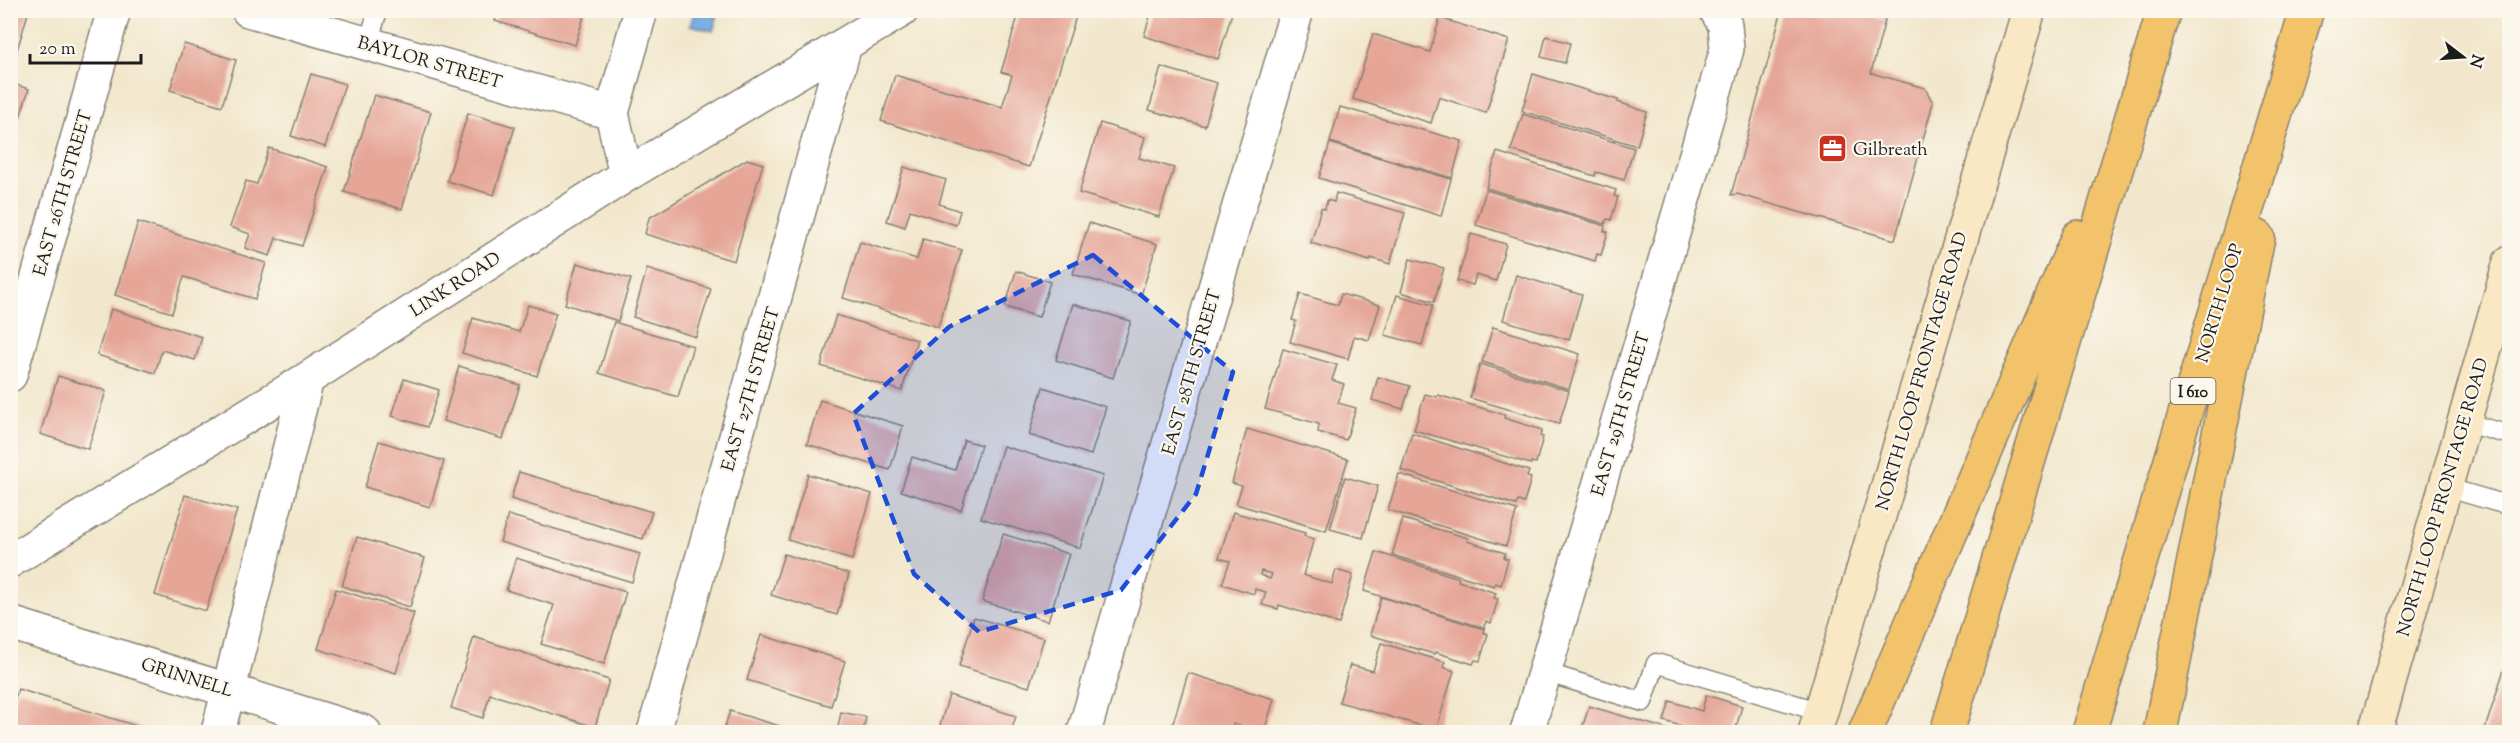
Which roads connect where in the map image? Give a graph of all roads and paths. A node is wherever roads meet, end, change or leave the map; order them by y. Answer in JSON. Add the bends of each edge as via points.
{"nodes":[{"id":1,"x":114,"y":10,"type":"edge"},
{"id":2,"x":248,"y":10,"type":"edge"},
{"id":3,"x":378,"y":10,"type":"edge"},
{"id":4,"x":641,"y":10,"type":"edge"},
{"id":5,"x":902,"y":10,"type":"edge"},
{"id":6,"x":1297,"y":10,"type":"edge"},
{"id":7,"x":1716,"y":10,"type":"edge"},
{"id":8,"x":2029,"y":10,"type":"edge"},
{"id":9,"x":2164,"y":10,"type":"edge"},
{"id":10,"x":2307,"y":10,"type":"edge"},
{"id":11,"x":368,"y":44,"type":"junction"},
{"id":12,"x":845,"y":45,"type":"junction"},
{"id":13,"x":2296,"y":49,"type":"junction"},
{"id":14,"x":2141,"y":90,"type":"junction"},
{"id":15,"x":612,"y":113,"type":"junction"},
{"id":16,"x":626,"y":175,"type":"junction"},
{"id":17,"x":2510,"y":262,"type":"edge"},
{"id":18,"x":10,"y":375,"type":"edge"},
{"id":19,"x":307,"y":380,"type":"junction"},
{"id":20,"x":2463,"y":422,"type":"junction"},
{"id":21,"x":2510,"y":435,"type":"edge"},
{"id":22,"x":2445,"y":487,"type":"junction"},
{"id":23,"x":2510,"y":506,"type":"edge"},
{"id":24,"x":10,"y":561,"type":"edge"},
{"id":25,"x":10,"y":623,"type":"edge"},
{"id":26,"x":1544,"y":672,"type":"junction"},
{"id":27,"x":230,"y":690,"type":"junction"},
{"id":28,"x":1818,"y":722,"type":"edge"},
{"id":29,"x":218,"y":732,"type":"edge"},
{"id":30,"x":364,"y":732,"type":"edge"},
{"id":31,"x":654,"y":732,"type":"edge"},
{"id":32,"x":1084,"y":732,"type":"edge"},
{"id":33,"x":1527,"y":732,"type":"edge"},
{"id":34,"x":1865,"y":732,"type":"edge"},
{"id":35,"x":1947,"y":732,"type":"edge"},
{"id":36,"x":2089,"y":732,"type":"edge"},
{"id":37,"x":2160,"y":732,"type":"edge"},
{"id":38,"x":2375,"y":732,"type":"edge"}],
"edges":[{"from":1,"to":18,"type":"street","name":"EAST 26TH STREET"},
{"from":2,"to":11,"type":"street","name":"BAYLOR STREET"},
{"from":3,"to":11,"type":"lane"},
{"from":4,"to":15,"type":"street"},
{"from":5,"to":12,"type":"street","name":"LINK ROAD"},
{"from":6,"to":32,"type":"street","name":"EAST 28TH STREET"},
{"from":7,"to":26,"type":"street","name":"EAST 29TH STREET","via":[[1725,25],[1727,49]]},
{"from":8,"to":28,"type":"main road","name":"NORTH LOOP FRONTAGE ROAD"},
{"from":9,"to":14,"type":"highway"},
{"from":10,"to":13,"type":"highway","name":"NORTH LOOP","number":"I 610"},
{"from":11,"to":15,"type":"street","name":"BAYLOR STREET"},
{"from":12,"to":16,"type":"street","name":"LINK ROAD"},
{"from":12,"to":31,"type":"street","name":"EAST 27TH STREET"},
{"from":13,"to":36,"type":"highway","name":"NORTH LOOP","number":"I 610"},
{"from":13,"to":37,"type":"highway"},
{"from":14,"to":34,"type":"highway"},
{"from":14,"to":35,"type":"highway"},
{"from":15,"to":16,"type":"street"},
{"from":16,"to":19,"type":"street","name":"LINK ROAD"},
{"from":17,"to":20,"type":"main road","name":"NORTH LOOP FRONTAGE ROAD"},
{"from":19,"to":24,"type":"street","name":"LINK ROAD"},
{"from":19,"to":27,"type":"street"},
{"from":20,"to":21,"type":"lane"},
{"from":20,"to":22,"type":"main road","name":"NORTH LOOP FRONTAGE ROAD"},
{"from":22,"to":23,"type":"lane"},
{"from":22,"to":38,"type":"main road","name":"NORTH LOOP FRONTAGE ROAD"},
{"from":25,"to":27,"type":"street","name":"GRINNELL"},
{"from":26,"to":28,"type":"lane","via":[[1644,702],[1656,663]]},
{"from":26,"to":33,"type":"street","name":"EAST 29TH STREET"},
{"from":27,"to":29,"type":"street"},
{"from":27,"to":30,"type":"street","name":"GRINNELL"}]}
